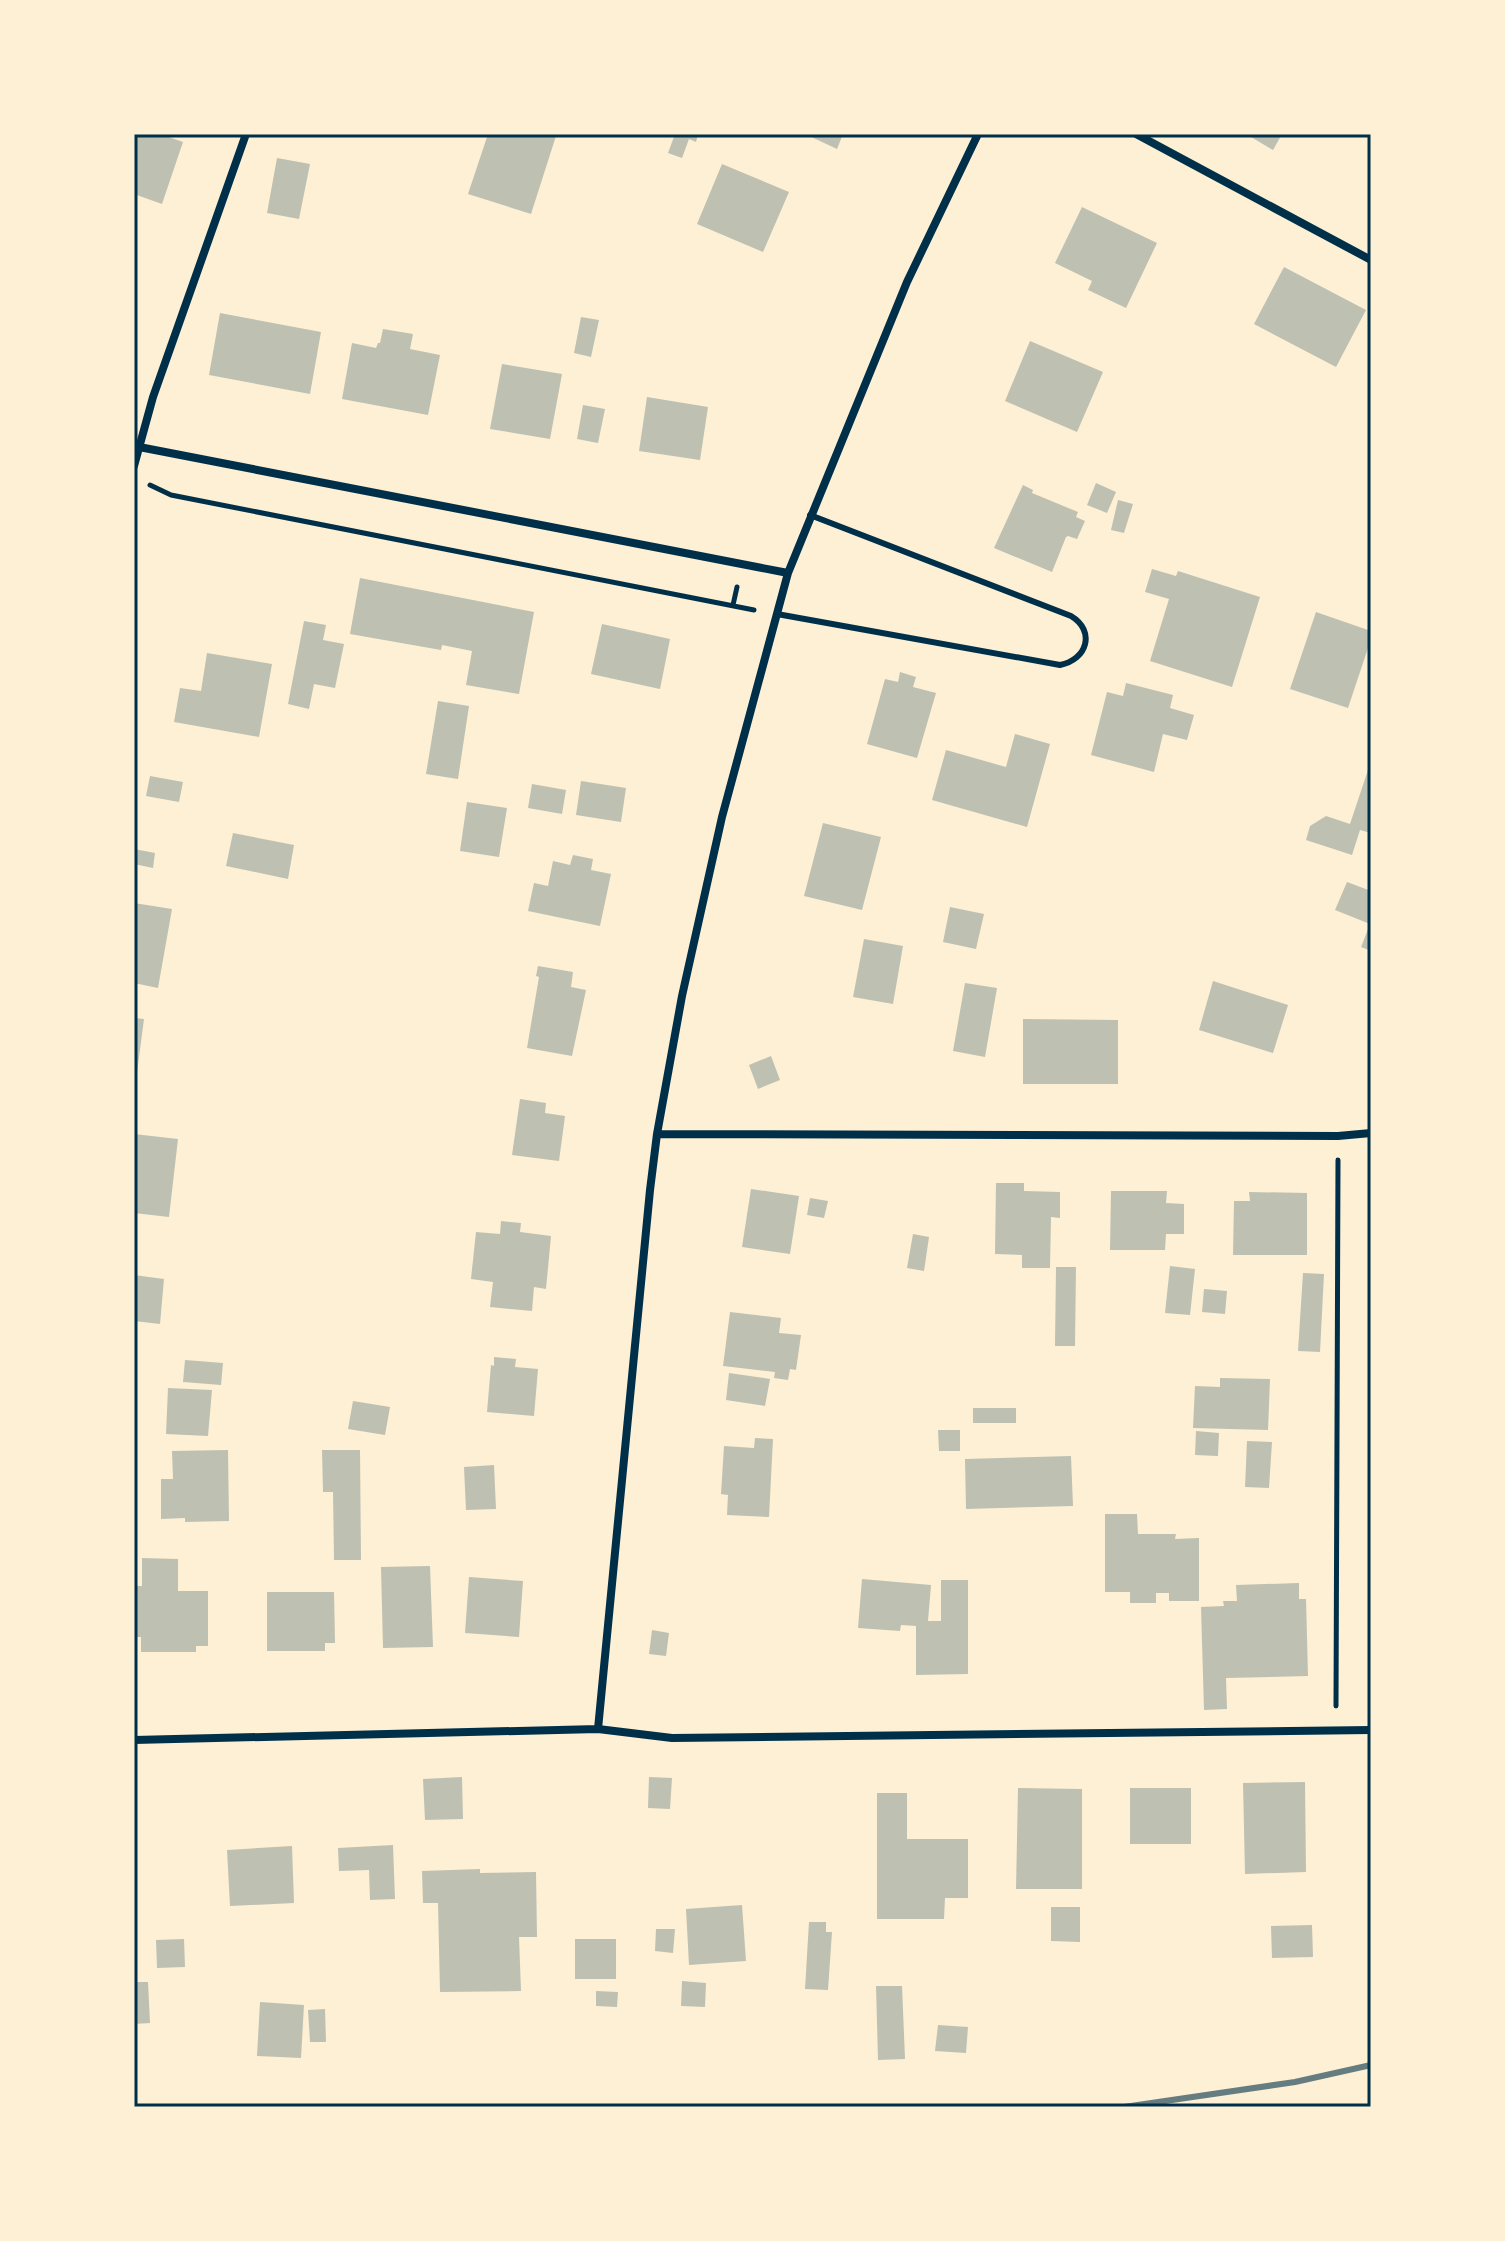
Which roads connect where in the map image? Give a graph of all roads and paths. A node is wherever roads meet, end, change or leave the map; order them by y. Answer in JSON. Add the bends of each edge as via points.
{"nodes":[{"id":1,"x":246,"y":134,"type":"edge"},
{"id":2,"x":978,"y":134,"type":"edge"},
{"id":3,"x":1136,"y":134,"type":"edge"},
{"id":4,"x":1371,"y":260,"type":"edge"},
{"id":5,"x":137,"y":446,"type":"edge"},
{"id":6,"x":134,"y":466,"type":"edge"},
{"id":7,"x":146,"y":484,"type":"dead end"},
{"id":8,"x":810,"y":515,"type":"junction"},
{"id":9,"x":788,"y":573,"type":"junction"},
{"id":10,"x":733,"y":605,"type":"dead end"},
{"id":11,"x":777,"y":614,"type":"junction"},
{"id":12,"x":1371,"y":1133,"type":"edge"},
{"id":13,"x":657,"y":1134,"type":"junction"},
{"id":14,"x":1338,"y":1136,"type":"junction"},
{"id":15,"x":598,"y":1729,"type":"junction"},
{"id":16,"x":1371,"y":1730,"type":"edge"},
{"id":17,"x":1336,"y":1731,"type":"junction"},
{"id":18,"x":134,"y":1740,"type":"edge"}],
"edges":[{"from":1,"to":5,"type":"street"},
{"from":2,"to":8,"type":"street","via":[[907,282]]},
{"from":3,"to":4,"type":"street"},
{"from":5,"to":6,"type":"street"},
{"from":5,"to":9,"type":"street"},
{"from":7,"to":10,"type":"path","via":[[171,495]]},
{"from":8,"to":9,"type":"street"},
{"from":8,"to":11,"type":"lane","via":[[1071,616],[1085,628],[1084,648],[1072,663],[1060,665]]},
{"from":9,"to":11,"type":"street"},
{"from":11,"to":13,"type":"street","via":[[722,817]]},
{"from":12,"to":14,"type":"street"},
{"from":13,"to":14,"type":"street"},
{"from":13,"to":15,"type":"street"},
{"from":14,"to":17,"type":"path"},
{"from":15,"to":17,"type":"street","via":[[672,1738]]},
{"from":15,"to":18,"type":"street"},
{"from":16,"to":17,"type":"street"}]}
